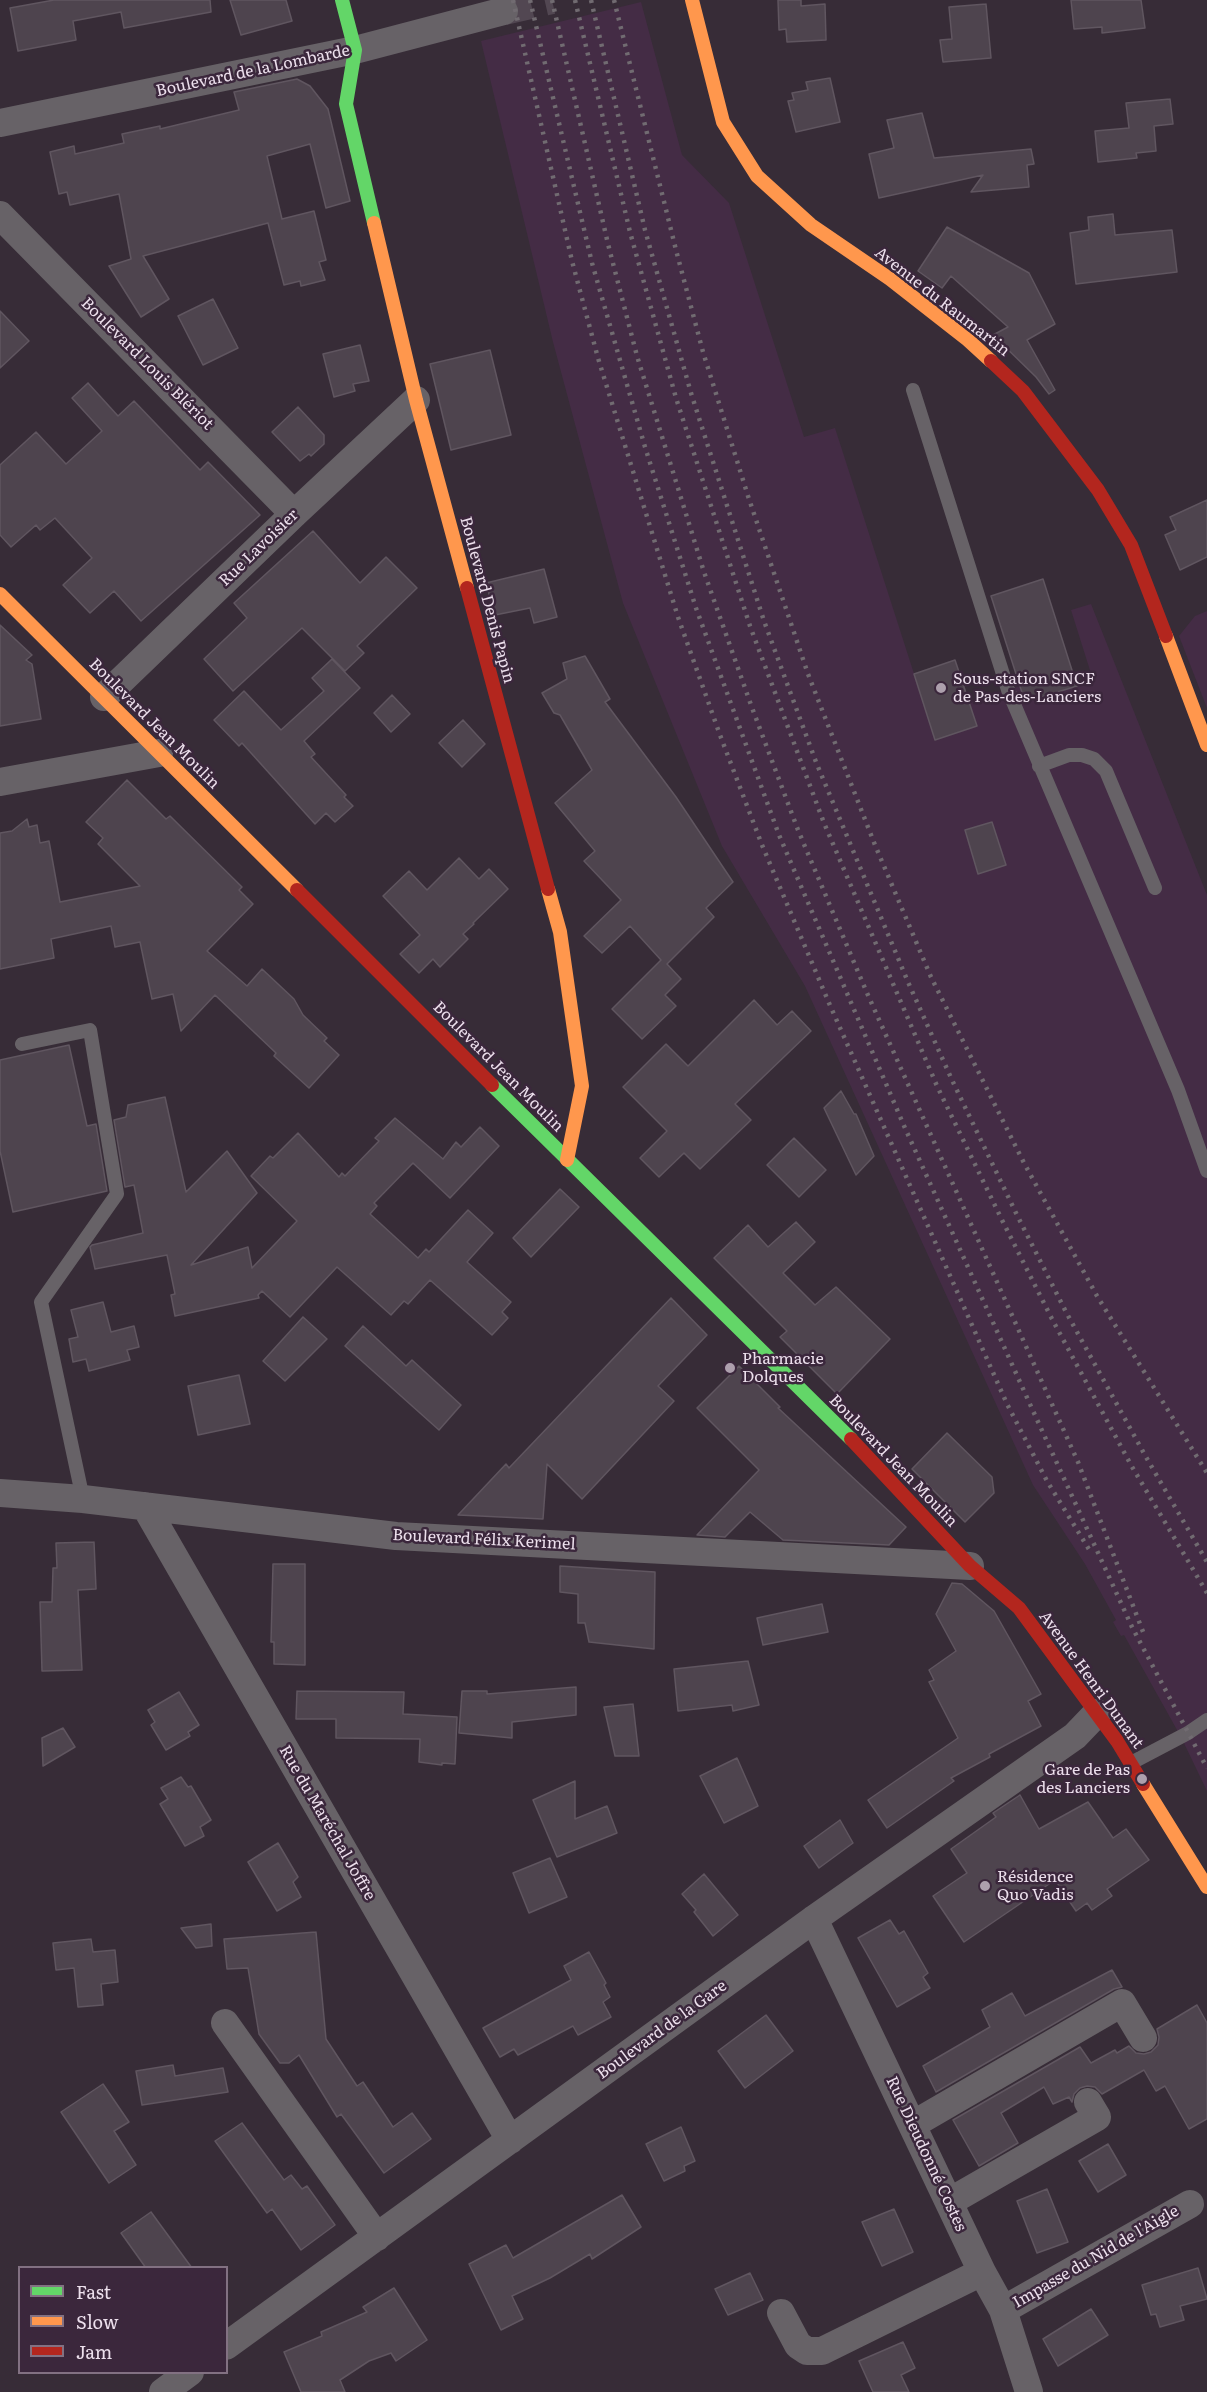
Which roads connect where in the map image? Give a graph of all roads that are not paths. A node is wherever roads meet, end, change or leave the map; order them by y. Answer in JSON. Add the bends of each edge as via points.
{"nodes":[{"id":1,"x":342,"y":0,"type":"edge"},
{"id":2,"x":692,"y":0,"type":"edge"},
{"id":3,"x":504,"y":11,"type":"tunnel mouth"},
{"id":4,"x":355,"y":50,"type":"junction"},
{"id":5,"x":0,"y":123,"type":"edge"},
{"id":6,"x":0,"y":215,"type":"edge"},
{"id":7,"x":913,"y":390,"type":"dead end"},
{"id":8,"x":416,"y":400,"type":"junction"},
{"id":9,"x":294,"y":514,"type":"junction"},
{"id":10,"x":0,"y":594,"type":"edge"},
{"id":11,"x":104,"y":697,"type":"junction"},
{"id":12,"x":1207,"y":745,"type":"edge"},
{"id":13,"x":159,"y":753,"type":"junction"},
{"id":14,"x":1039,"y":766,"type":"junction"},
{"id":15,"x":0,"y":782,"type":"edge"},
{"id":16,"x":1155,"y":888,"type":"dead end"},
{"id":17,"x":22,"y":1044,"type":"dead end"},
{"id":18,"x":567,"y":1160,"type":"junction"},
{"id":19,"x":1207,"y":1171,"type":"edge"},
{"id":20,"x":0,"y":1493,"type":"edge"},
{"id":21,"x":83,"y":1499,"type":"junction"},
{"id":22,"x":145,"y":1506,"type":"junction"},
{"id":23,"x":970,"y":1566,"type":"junction"},
{"id":24,"x":1097,"y":1713,"type":"junction"},
{"id":25,"x":1207,"y":1720,"type":"edge"},
{"id":26,"x":1131,"y":1763,"type":"junction"},
{"id":27,"x":1207,"y":1887,"type":"edge"},
{"id":28,"x":814,"y":1919,"type":"junction"},
{"id":29,"x":225,"y":2022,"type":"dead end"},
{"id":30,"x":1143,"y":2037,"type":"dead end"},
{"id":31,"x":1088,"y":2102,"type":"dead end"},
{"id":32,"x":912,"y":2125,"type":"junction"},
{"id":33,"x":510,"y":2140,"type":"junction"},
{"id":34,"x":949,"y":2202,"type":"junction"},
{"id":35,"x":1190,"y":2204,"type":"dead end"},
{"id":36,"x":377,"y":2237,"type":"junction"},
{"id":37,"x":982,"y":2272,"type":"junction"},
{"id":38,"x":1003,"y":2310,"type":"junction"},
{"id":39,"x":781,"y":2313,"type":"dead end"},
{"id":40,"x":228,"y":2345,"type":"edge"},
{"id":41,"x":189,"y":2374,"type":"edge"},
{"id":42,"x":163,"y":2392,"type":"edge"},
{"id":43,"x":1029,"y":2392,"type":"edge"}],
"edges":[{"from":1,"to":4,"type":"street"},
{"from":2,"to":12,"type":"street","name":"Avenue du Raumartin","via":[[723,122],[757,176],[811,225],[890,279],[1008,376],[1098,490],[1131,545]]},
{"from":3,"to":4,"type":"street","name":"Boulevard de la Lombarde"},
{"from":4,"to":5,"type":"street","name":"Boulevard de la Lombarde"},
{"from":4,"to":8,"type":"street","name":"Boulevard Denis Papin","via":[[346,104]]},
{"from":6,"to":9,"type":"street","name":"Boulevard Louis Blériot"},
{"from":7,"to":14,"type":"lane","via":[[1008,690]]},
{"from":8,"to":9,"type":"street","name":"Rue Lavoisier"},
{"from":8,"to":18,"type":"street","name":"Boulevard Denis Papin","via":[[560,932],[582,1086]]},
{"from":9,"to":11,"type":"street","name":"Rue Lavoisier"},
{"from":10,"to":11,"type":"street","name":"Boulevard Jean Moulin"},
{"from":11,"to":13,"type":"street","name":"Boulevard Jean Moulin"},
{"from":13,"to":15,"type":"street"},
{"from":13,"to":18,"type":"street","name":"Boulevard Jean Moulin"},
{"from":14,"to":16,"type":"lane","via":[[1069,755],[1082,755],[1094,759],[1106,771]]},
{"from":14,"to":19,"type":"lane","via":[[1178,1090]]},
{"from":17,"to":21,"type":"lane","via":[[90,1030],[117,1194],[41,1302]]},
{"from":18,"to":23,"type":"street","name":"Boulevard Jean Moulin","via":[[850,1438]]},
{"from":20,"to":21,"type":"street","name":"Boulevard Félix Kerimel"},
{"from":21,"to":22,"type":"street","name":"Boulevard Félix Kerimel"},
{"from":22,"to":23,"type":"street","name":"Boulevard Félix Kerimel","via":[[396,1536]]},
{"from":22,"to":33,"type":"street","name":"Rue du Maréchal Joffre"},
{"from":23,"to":24,"type":"street","name":"Avenue Henri Dunant","via":[[1019,1608]]},
{"from":24,"to":26,"type":"street","name":"Avenue Henri Dunant"},
{"from":24,"to":28,"type":"street","name":"Boulevard de la Gare","via":[[1075,1736]]},
{"from":25,"to":26,"type":"lane"},
{"from":26,"to":27,"type":"street","name":"Avenue Henri Dunant"},
{"from":28,"to":32,"type":"street","name":"Rue Dieudonné Costes"},
{"from":28,"to":33,"type":"street","name":"Boulevard de la Gare"},
{"from":29,"to":36,"type":"street"},
{"from":30,"to":32,"type":"street","via":[[1122,2003]]},
{"from":31,"to":34,"type":"street","via":[[1097,2117]]},
{"from":32,"to":34,"type":"street","name":"Rue Dieudonné Costes"},
{"from":33,"to":36,"type":"street","name":"Boulevard de la Gare"},
{"from":34,"to":37,"type":"street","name":"Rue Dieudonné Costes"},
{"from":35,"to":38,"type":"street","name":"Impasse du Nid de l'Aigle"},
{"from":36,"to":40,"type":"street","name":"Boulevard de la Gare"},
{"from":37,"to":38,"type":"street","name":"Rue Dieudonné Costes"},
{"from":37,"to":39,"type":"street","via":[[822,2351],[807,2351],[798,2345]]},
{"from":38,"to":43,"type":"street","name":"Rue Dieudonné Costes"},
{"from":41,"to":42,"type":"street"}]}
